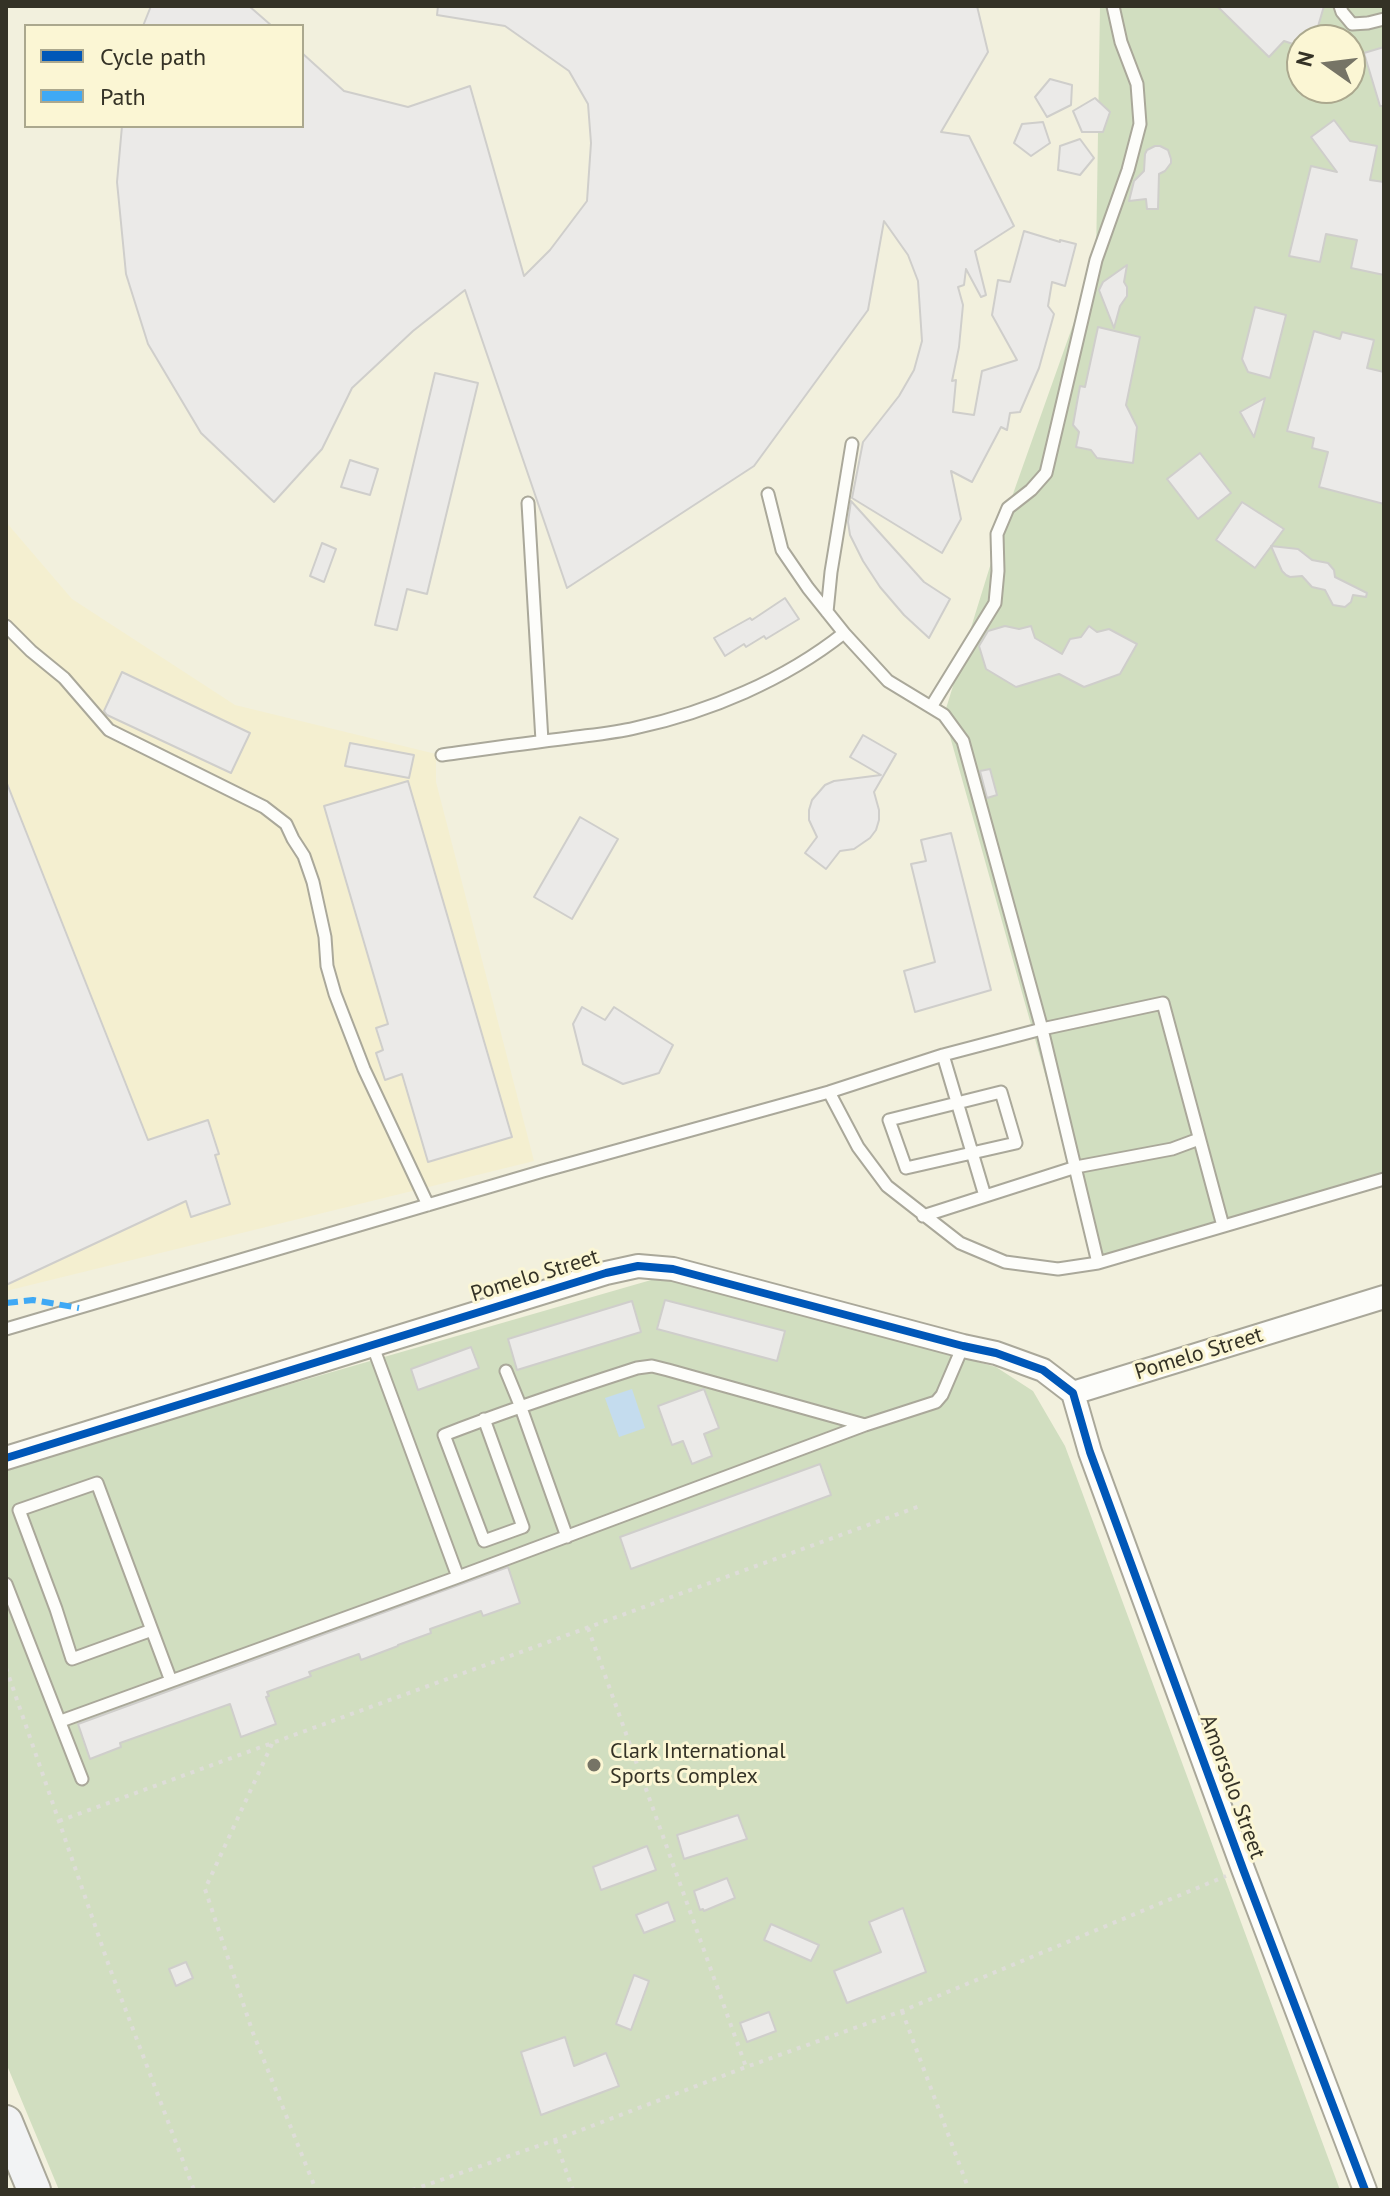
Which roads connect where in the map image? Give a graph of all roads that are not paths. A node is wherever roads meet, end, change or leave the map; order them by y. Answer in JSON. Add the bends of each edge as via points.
{"nodes":[{"id":1,"x":1113,"y":6,"type":"edge"},
{"id":2,"x":1340,"y":6,"type":"edge"},
{"id":3,"x":1384,"y":19,"type":"edge"},
{"id":4,"x":852,"y":444,"type":"dead end"},
{"id":5,"x":768,"y":494,"type":"dead end"},
{"id":6,"x":528,"y":503,"type":"dead end"},
{"id":7,"x":827,"y":612,"type":"junction"},
{"id":8,"x":6,"y":626,"type":"edge"},
{"id":9,"x":844,"y":633,"type":"junction"},
{"id":10,"x":931,"y":707,"type":"junction"},
{"id":11,"x":542,"y":741,"type":"junction"},
{"id":12,"x":442,"y":755,"type":"dead end"},
{"id":13,"x":1042,"y":1029,"type":"junction"},
{"id":14,"x":943,"y":1055,"type":"junction"},
{"id":15,"x":829,"y":1092,"type":"junction"},
{"id":16,"x":958,"y":1104,"type":"junction"},
{"id":17,"x":1199,"y":1139,"type":"junction"},
{"id":18,"x":973,"y":1155,"type":"junction"},
{"id":19,"x":1076,"y":1167,"type":"junction"},
{"id":20,"x":1384,"y":1179,"type":"edge"},
{"id":21,"x":985,"y":1196,"type":"junction"},
{"id":22,"x":428,"y":1205,"type":"junction"},
{"id":23,"x":923,"y":1216,"type":"junction"},
{"id":24,"x":1223,"y":1226,"type":"junction"},
{"id":25,"x":1098,"y":1263,"type":"junction"},
{"id":26,"x":1384,"y":1297,"type":"edge"},
{"id":27,"x":6,"y":1329,"type":"edge"},
{"id":28,"x":372,"y":1344,"type":"junction"},
{"id":29,"x":963,"y":1346,"type":"junction"},
{"id":30,"x":506,"y":1371,"type":"dead end"},
{"id":31,"x":1073,"y":1393,"type":"junction"},
{"id":32,"x":520,"y":1405,"type":"junction"},
{"id":33,"x":484,"y":1419,"type":"junction"},
{"id":34,"x":865,"y":1425,"type":"junction"},
{"id":35,"x":6,"y":1458,"type":"edge"},
{"id":36,"x":567,"y":1537,"type":"junction"},
{"id":37,"x":458,"y":1577,"type":"junction"},
{"id":38,"x":6,"y":1584,"type":"edge"},
{"id":39,"x":152,"y":1630,"type":"junction"},
{"id":40,"x":171,"y":1681,"type":"junction"},
{"id":41,"x":61,"y":1721,"type":"junction"},
{"id":42,"x":82,"y":1779,"type":"dead end"},
{"id":43,"x":6,"y":2122,"type":"edge"},
{"id":44,"x":34,"y":2190,"type":"edge"},
{"id":45,"x":1365,"y":2190,"type":"edge"}],
"edges":[{"from":1,"to":10,"type":"lane","via":[[1137,84],[1140,124],[1096,260],[1046,473],[1008,508],[997,534],[995,603]]},
{"from":2,"to":3,"type":"lane","via":[[1352,24]]},
{"from":4,"to":7,"type":"lane"},
{"from":5,"to":7,"type":"lane","via":[[782,550]]},
{"from":6,"to":11,"type":"lane"},
{"from":7,"to":9,"type":"lane"},
{"from":8,"to":22,"type":"lane","via":[[64,678],[109,730],[264,807],[286,824],[313,882],[327,966],[354,1046]]},
{"from":9,"to":10,"type":"lane","via":[[888,681]]},
{"from":9,"to":11,"type":"lane","via":[[795,667],[695,711],[634,729]]},
{"from":10,"to":13,"type":"lane","via":[[963,741]]},
{"from":11,"to":12,"type":"lane"},
{"from":13,"to":14,"type":"lane"},
{"from":13,"to":17,"type":"lane","via":[[1163,1003]]},
{"from":13,"to":19,"type":"lane"},
{"from":14,"to":15,"type":"lane"},
{"from":14,"to":16,"type":"lane"},
{"from":15,"to":22,"type":"lane"},
{"from":15,"to":23,"type":"lane","via":[[858,1147],[887,1186]]},
{"from":16,"to":18,"type":"lane"},
{"from":16,"to":18,"type":"lane","via":[[1001,1092],[1016,1143]]},
{"from":16,"to":18,"type":"lane","via":[[889,1120],[906,1168]]},
{"from":17,"to":19,"type":"lane"},
{"from":17,"to":24,"type":"lane"},
{"from":18,"to":21,"type":"lane"},
{"from":19,"to":21,"type":"lane"},
{"from":19,"to":25,"type":"lane"},
{"from":20,"to":24,"type":"lane"},
{"from":21,"to":23,"type":"lane"},
{"from":22,"to":27,"type":"lane"},
{"from":23,"to":25,"type":"lane","via":[[960,1243],[1005,1262],[1058,1269]]},
{"from":24,"to":25,"type":"lane"},
{"from":26,"to":31,"type":"street","name":"Pomelo Street"},
{"from":28,"to":29,"type":"street","name":"Pomelo Street","via":[[638,1266],[673,1269]]},
{"from":28,"to":35,"type":"street","name":"Pomelo Street"},
{"from":28,"to":37,"type":"lane"},
{"from":29,"to":31,"type":"street","name":"Pomelo Street","via":[[1043,1370]]},
{"from":29,"to":34,"type":"lane","via":[[940,1399]]},
{"from":30,"to":32,"type":"lane"},
{"from":31,"to":45,"type":"street","name":"Amorsolo Street","via":[[1090,1452]]},
{"from":32,"to":33,"type":"lane"},
{"from":32,"to":34,"type":"lane","via":[[652,1366]]},
{"from":32,"to":36,"type":"lane"},
{"from":33,"to":33,"type":"lane","via":[[523,1527],[484,1541],[444,1435]]},
{"from":34,"to":36,"type":"lane"},
{"from":36,"to":37,"type":"lane"},
{"from":37,"to":40,"type":"lane"},
{"from":38,"to":41,"type":"lane"},
{"from":39,"to":39,"type":"lane","via":[[97,1483],[19,1510],[72,1659]]},
{"from":39,"to":40,"type":"lane"},
{"from":40,"to":41,"type":"lane"},
{"from":41,"to":42,"type":"lane"},
{"from":43,"to":44,"type":"main road"}]}
